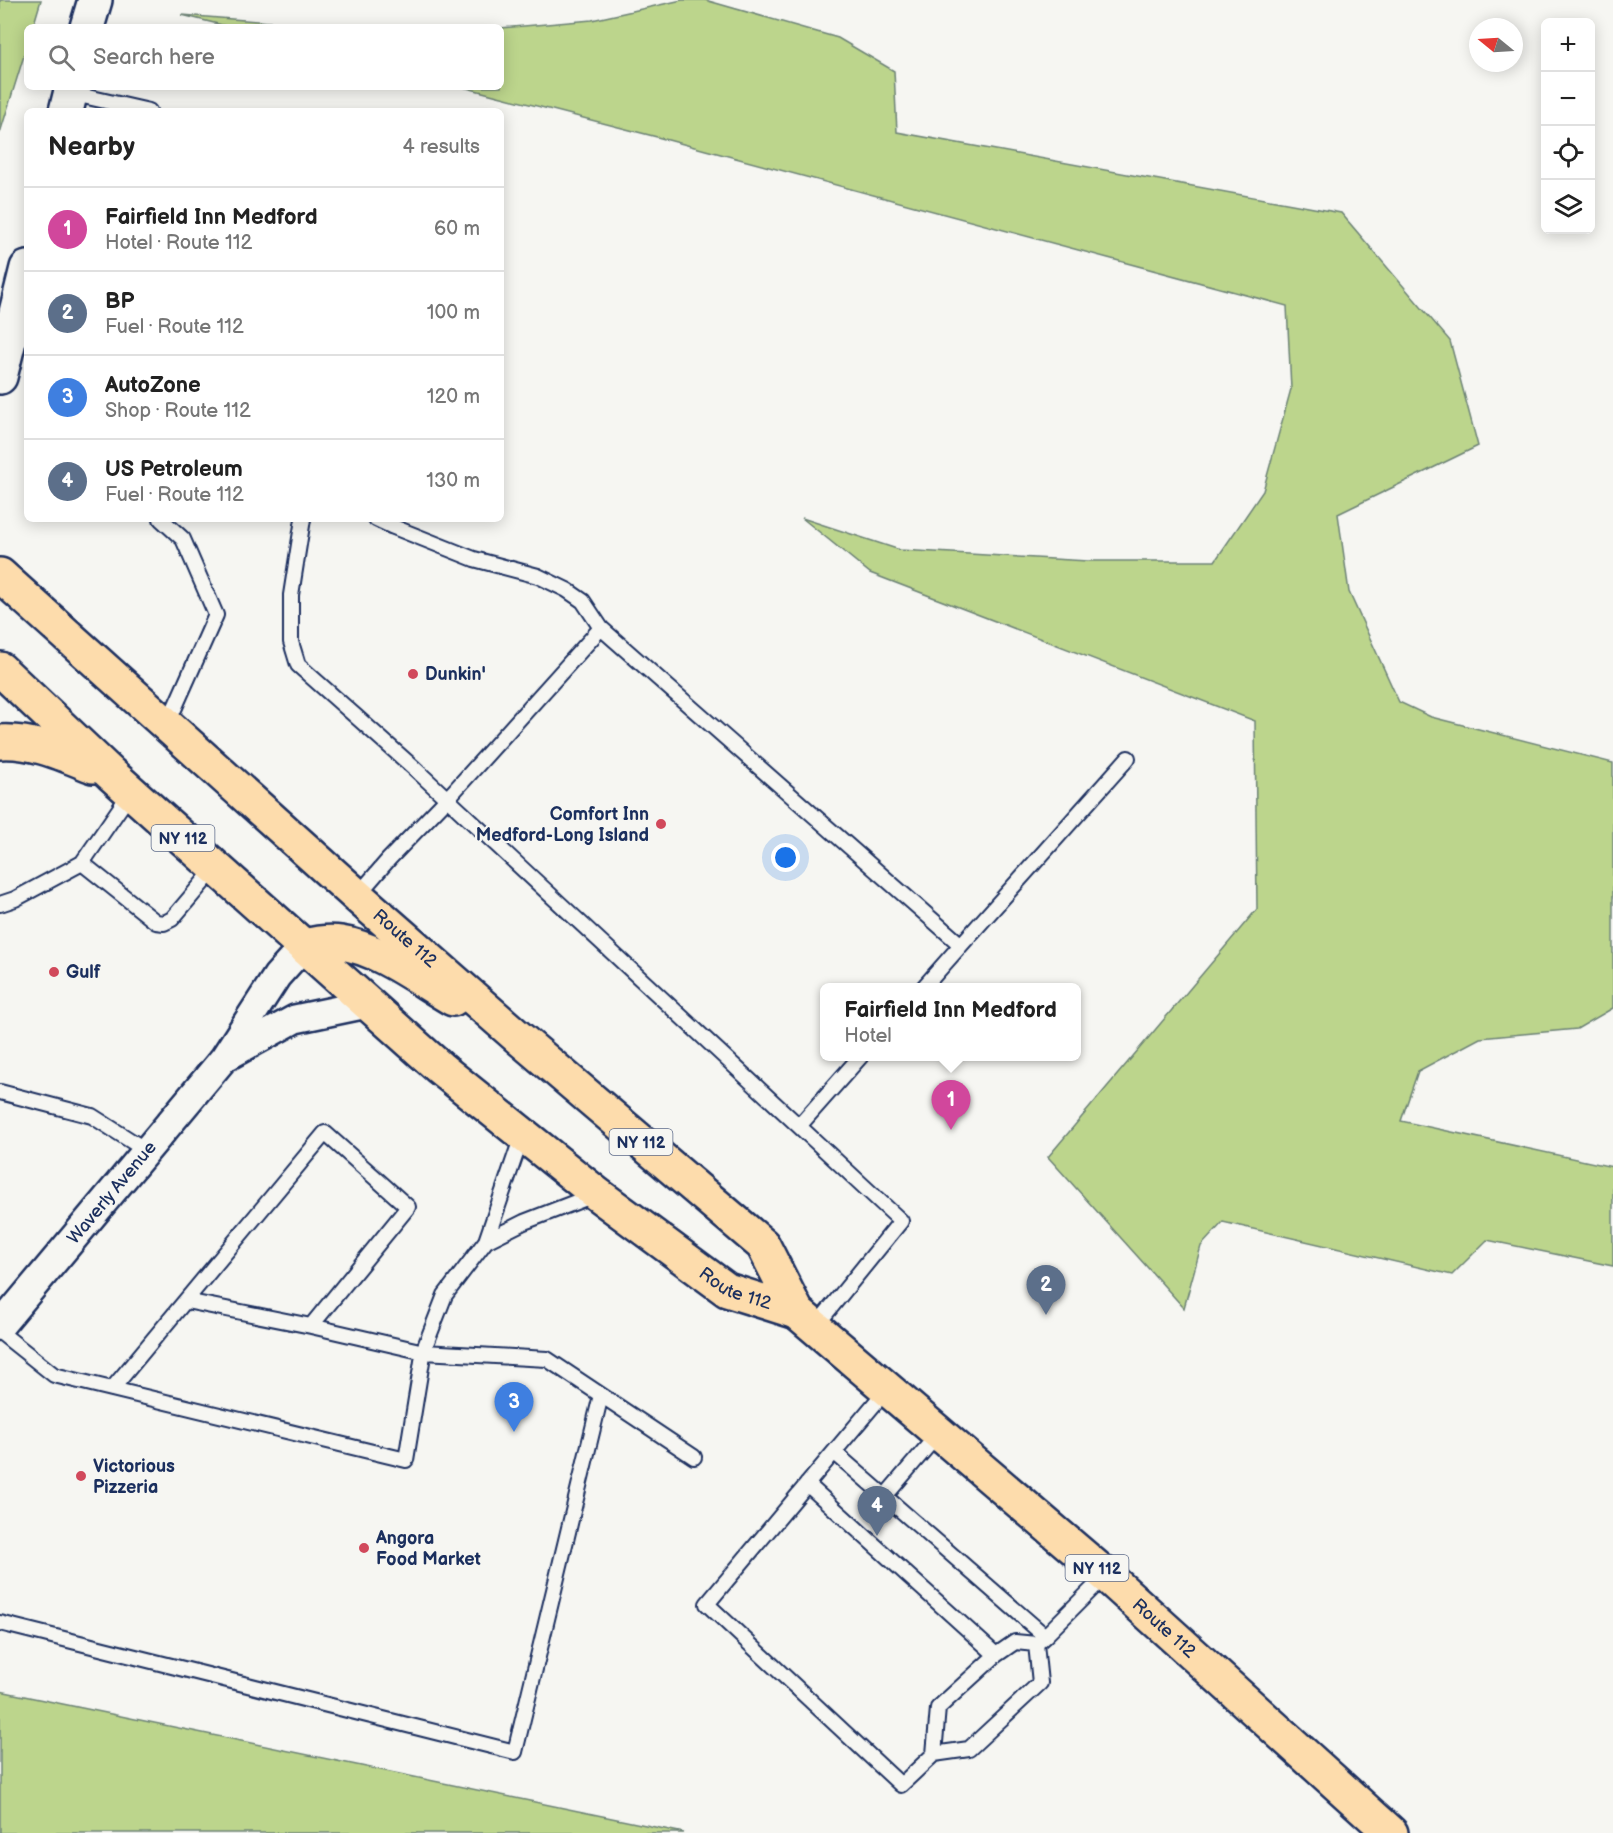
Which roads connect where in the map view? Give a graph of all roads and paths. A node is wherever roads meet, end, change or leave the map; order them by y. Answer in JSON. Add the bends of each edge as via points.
{"nodes":[{"id":1,"x":95,"y":0,"type":"edge"},
{"id":2,"x":88,"y":24,"type":"edge"},
{"id":3,"x":70,"y":97,"type":"edge"},
{"id":4,"x":132,"y":108,"type":"edge"},
{"id":5,"x":24,"y":280,"type":"edge"},
{"id":6,"x":0,"y":377,"type":"edge"},
{"id":7,"x":164,"y":522,"type":"edge"},
{"id":8,"x":303,"y":522,"type":"edge"},
{"id":9,"x":392,"y":522,"type":"edge"},
{"id":10,"x":0,"y":575,"type":"edge"},
{"id":11,"x":601,"y":628,"type":"junction"},
{"id":12,"x":0,"y":669,"type":"edge"},
{"id":13,"x":167,"y":725,"type":"junction"},
{"id":14,"x":0,"y":742,"type":"edge"},
{"id":15,"x":1128,"y":758,"type":"dead end"},
{"id":16,"x":121,"y":783,"type":"junction"},
{"id":17,"x":447,"y":798,"type":"junction"},
{"id":18,"x":82,"y":863,"type":"junction"},
{"id":19,"x":216,"y":867,"type":"junction"},
{"id":20,"x":357,"y":896,"type":"junction"},
{"id":21,"x":0,"y":904,"type":"edge"},
{"id":22,"x":961,"y":945,"type":"junction"},
{"id":23,"x":304,"y":946,"type":"junction"},
{"id":24,"x":927,"y":983,"type":"edge"},
{"id":25,"x":368,"y":1004,"type":"junction"},
{"id":26,"x":519,"y":1038,"type":"junction"},
{"id":27,"x":224,"y":1058,"type":"junction"},
{"id":28,"x":857,"y":1061,"type":"edge"},
{"id":29,"x":0,"y":1092,"type":"edge"},
{"id":30,"x":799,"y":1126,"type":"junction"},
{"id":31,"x":523,"y":1133,"type":"junction"},
{"id":32,"x":147,"y":1151,"type":"junction"},
{"id":33,"x":597,"y":1194,"type":"junction"},
{"id":34,"x":486,"y":1241,"type":"junction"},
{"id":35,"x":186,"y":1301,"type":"junction"},
{"id":36,"x":806,"y":1320,"type":"junction"},
{"id":37,"x":0,"y":1326,"type":"edge"},
{"id":38,"x":311,"y":1326,"type":"junction"},
{"id":39,"x":0,"y":1332,"type":"edge"},
{"id":40,"x":424,"y":1352,"type":"junction"},
{"id":41,"x":112,"y":1389,"type":"junction"},
{"id":42,"x":887,"y":1389,"type":"junction"},
{"id":43,"x":601,"y":1395,"type":"junction"},
{"id":44,"x":939,"y":1433,"type":"junction"},
{"id":45,"x":834,"y":1452,"type":"junction"},
{"id":46,"x":694,"y":1457,"type":"dead end"},
{"id":47,"x":807,"y":1484,"type":"junction"},
{"id":48,"x":886,"y":1495,"type":"junction"},
{"id":49,"x":1106,"y":1575,"type":"junction"},
{"id":50,"x":0,"y":1623,"type":"edge"},
{"id":51,"x":1041,"y":1640,"type":"junction"},
{"id":52,"x":996,"y":1655,"type":"junction"},
{"id":53,"x":934,"y":1754,"type":"junction"},
{"id":54,"x":1391,"y":1833,"type":"edge"}],
"edges":[{"from":1,"to":2,"type":"main road"},
{"from":3,"to":4,"type":"lane"},
{"from":5,"to":6,"type":"main road"},
{"from":7,"to":13,"type":"lane","via":[[183,539],[216,615]]},
{"from":8,"to":17,"type":"lane","via":[[291,595],[291,642],[298,665]]},
{"from":9,"to":11,"type":"lane","via":[[474,559],[538,576],[567,590],[583,602]]},
{"from":10,"to":13,"type":"main road","name":"Route 112","number":"NY 112"},
{"from":11,"to":17,"type":"lane"},
{"from":11,"to":22,"type":"lane"},
{"from":12,"to":16,"type":"main road","name":"Route 112","number":"NY 112"},
{"from":13,"to":20,"type":"main road","name":"Route 112","number":"NY 112"},
{"from":14,"to":16,"type":"main road","via":[[40,746]]},
{"from":15,"to":22,"type":"lane"},
{"from":16,"to":18,"type":"lane"},
{"from":16,"to":19,"type":"main road","name":"Route 112","number":"NY 112"},
{"from":17,"to":20,"type":"lane"},
{"from":17,"to":30,"type":"lane"},
{"from":18,"to":19,"type":"lane","via":[[156,922],[164,923],[172,919]]},
{"from":18,"to":21,"type":"lane"},
{"from":19,"to":23,"type":"main road","name":"Route 112","number":"NY 112"},
{"from":20,"to":26,"type":"main road","name":"Route 112","number":"NY 112"},
{"from":22,"to":24,"type":"lane"},
{"from":23,"to":25,"type":"main road","name":"Route 112","number":"NY 112"},
{"from":23,"to":26,"type":"main road","via":[[339,942],[357,946]]},
{"from":23,"to":27,"type":"street","name":"Waverly Avenue","via":[[277,976]]},
{"from":25,"to":27,"type":"street","name":"Waverly Avenue","via":[[295,1019]]},
{"from":25,"to":31,"type":"main road","name":"Route 112","number":"NY 112"},
{"from":26,"to":36,"type":"main road","name":"Route 112","number":"NY 112","via":[[763,1245]]},
{"from":27,"to":32,"type":"street","name":"Waverly Avenue"},
{"from":28,"to":30,"type":"lane"},
{"from":29,"to":32,"type":"lane","via":[[92,1116]]},
{"from":30,"to":36,"type":"lane","via":[[901,1221]]},
{"from":31,"to":33,"type":"main road","name":"Route 112","number":"NY 112"},
{"from":31,"to":34,"type":"lane"},
{"from":32,"to":37,"type":"street","name":"Waverly Avenue"},
{"from":33,"to":34,"type":"lane"},
{"from":33,"to":36,"type":"main road","name":"Route 112","number":"NY 112","via":[[727,1290]]},
{"from":34,"to":40,"type":"lane","via":[[445,1295]]},
{"from":35,"to":38,"type":"lane"},
{"from":35,"to":38,"type":"lane","via":[[325,1133],[408,1207]]},
{"from":35,"to":41,"type":"lane"},
{"from":36,"to":42,"type":"main road","name":"Route 112","number":"NY 112"},
{"from":38,"to":40,"type":"lane"},
{"from":39,"to":41,"type":"lane","via":[[54,1375]]},
{"from":40,"to":41,"type":"lane","via":[[406,1460]]},
{"from":40,"to":43,"type":"lane","via":[[547,1359]]},
{"from":42,"to":44,"type":"main road","name":"Route 112","number":"NY 112"},
{"from":42,"to":45,"type":"lane"},
{"from":43,"to":46,"type":"lane"},
{"from":43,"to":50,"type":"lane","via":[[515,1752]]},
{"from":44,"to":48,"type":"lane"},
{"from":44,"to":49,"type":"main road","name":"Route 112","number":"NY 112"},
{"from":45,"to":47,"type":"lane"},
{"from":45,"to":48,"type":"lane"},
{"from":47,"to":52,"type":"lane"},
{"from":47,"to":53,"type":"lane","via":[[707,1604],[901,1785]]},
{"from":48,"to":51,"type":"lane"},
{"from":49,"to":51,"type":"lane"},
{"from":49,"to":54,"type":"main road","name":"Route 112","number":"NY 112"},
{"from":51,"to":52,"type":"lane","via":[[1015,1642]]},
{"from":51,"to":53,"type":"lane","via":[[1040,1683],[969,1749]]},
{"from":52,"to":53,"type":"lane","via":[[938,1708]]}]}
